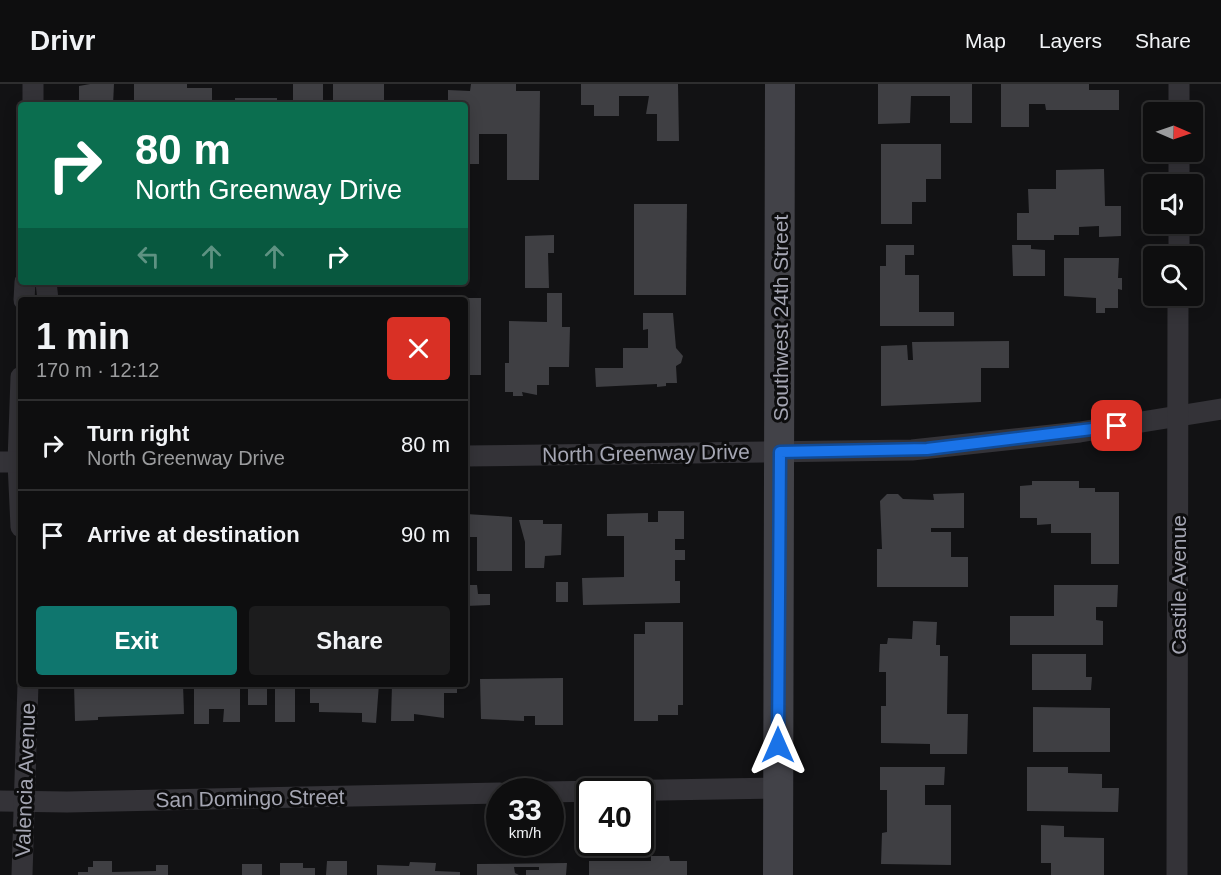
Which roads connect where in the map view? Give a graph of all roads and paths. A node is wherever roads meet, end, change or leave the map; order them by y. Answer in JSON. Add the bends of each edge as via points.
{"nodes":[{"id":1,"x":33,"y":84,"type":"edge"},
{"id":2,"x":780,"y":84,"type":"edge"},
{"id":3,"x":1179,"y":84,"type":"edge"},
{"id":4,"x":33,"y":102,"type":"edge"},
{"id":5,"x":1179,"y":102,"type":"edge"},
{"id":6,"x":1179,"y":306,"type":"edge"},
{"id":7,"x":18,"y":409,"type":"edge"},
{"id":8,"x":1221,"y":409,"type":"edge"},
{"id":9,"x":1178,"y":416,"type":"junction"},
{"id":10,"x":780,"y":452,"type":"junction"},
{"id":11,"x":468,"y":456,"type":"edge"},
{"id":12,"x":13,"y":462,"type":"edge"},
{"id":13,"x":18,"y":503,"type":"edge"},
{"id":14,"x":28,"y":687,"type":"edge"},
{"id":15,"x":778,"y":788,"type":"junction"},
{"id":16,"x":564,"y":792,"type":"edge"},
{"id":17,"x":486,"y":793,"type":"edge"},
{"id":18,"x":0,"y":801,"type":"edge"},
{"id":19,"x":24,"y":801,"type":"junction"},
{"id":20,"x":22,"y":875,"type":"edge"},
{"id":21,"x":778,"y":875,"type":"edge"},
{"id":22,"x":1177,"y":875,"type":"edge"}],
"edges":[{"from":1,"to":4,"type":"street"},
{"from":2,"to":10,"type":"street","name":"Southwest 24th Street"},
{"from":3,"to":5,"type":"street"},
{"from":6,"to":9,"type":"street","name":"Castile Avenue"},
{"from":7,"to":12,"type":"street"},
{"from":8,"to":9,"type":"street","name":"North Greenway Drive"},
{"from":9,"to":10,"type":"street","name":"North Greenway Drive","via":[[964,446]]},
{"from":9,"to":22,"type":"street","name":"Castile Avenue"},
{"from":10,"to":11,"type":"street","name":"North Greenway Drive"},
{"from":10,"to":15,"type":"street","name":"Southwest 24th Street"},
{"from":12,"to":13,"type":"street"},
{"from":14,"to":19,"type":"street","name":"Valencia Avenue"},
{"from":15,"to":16,"type":"street"},
{"from":15,"to":21,"type":"street","name":"Southwest 24th Street"},
{"from":17,"to":19,"type":"street","name":"San Domingo Street"},
{"from":18,"to":19,"type":"street","name":"San Domingo Street"},
{"from":19,"to":20,"type":"street","name":"Valencia Avenue"}]}
